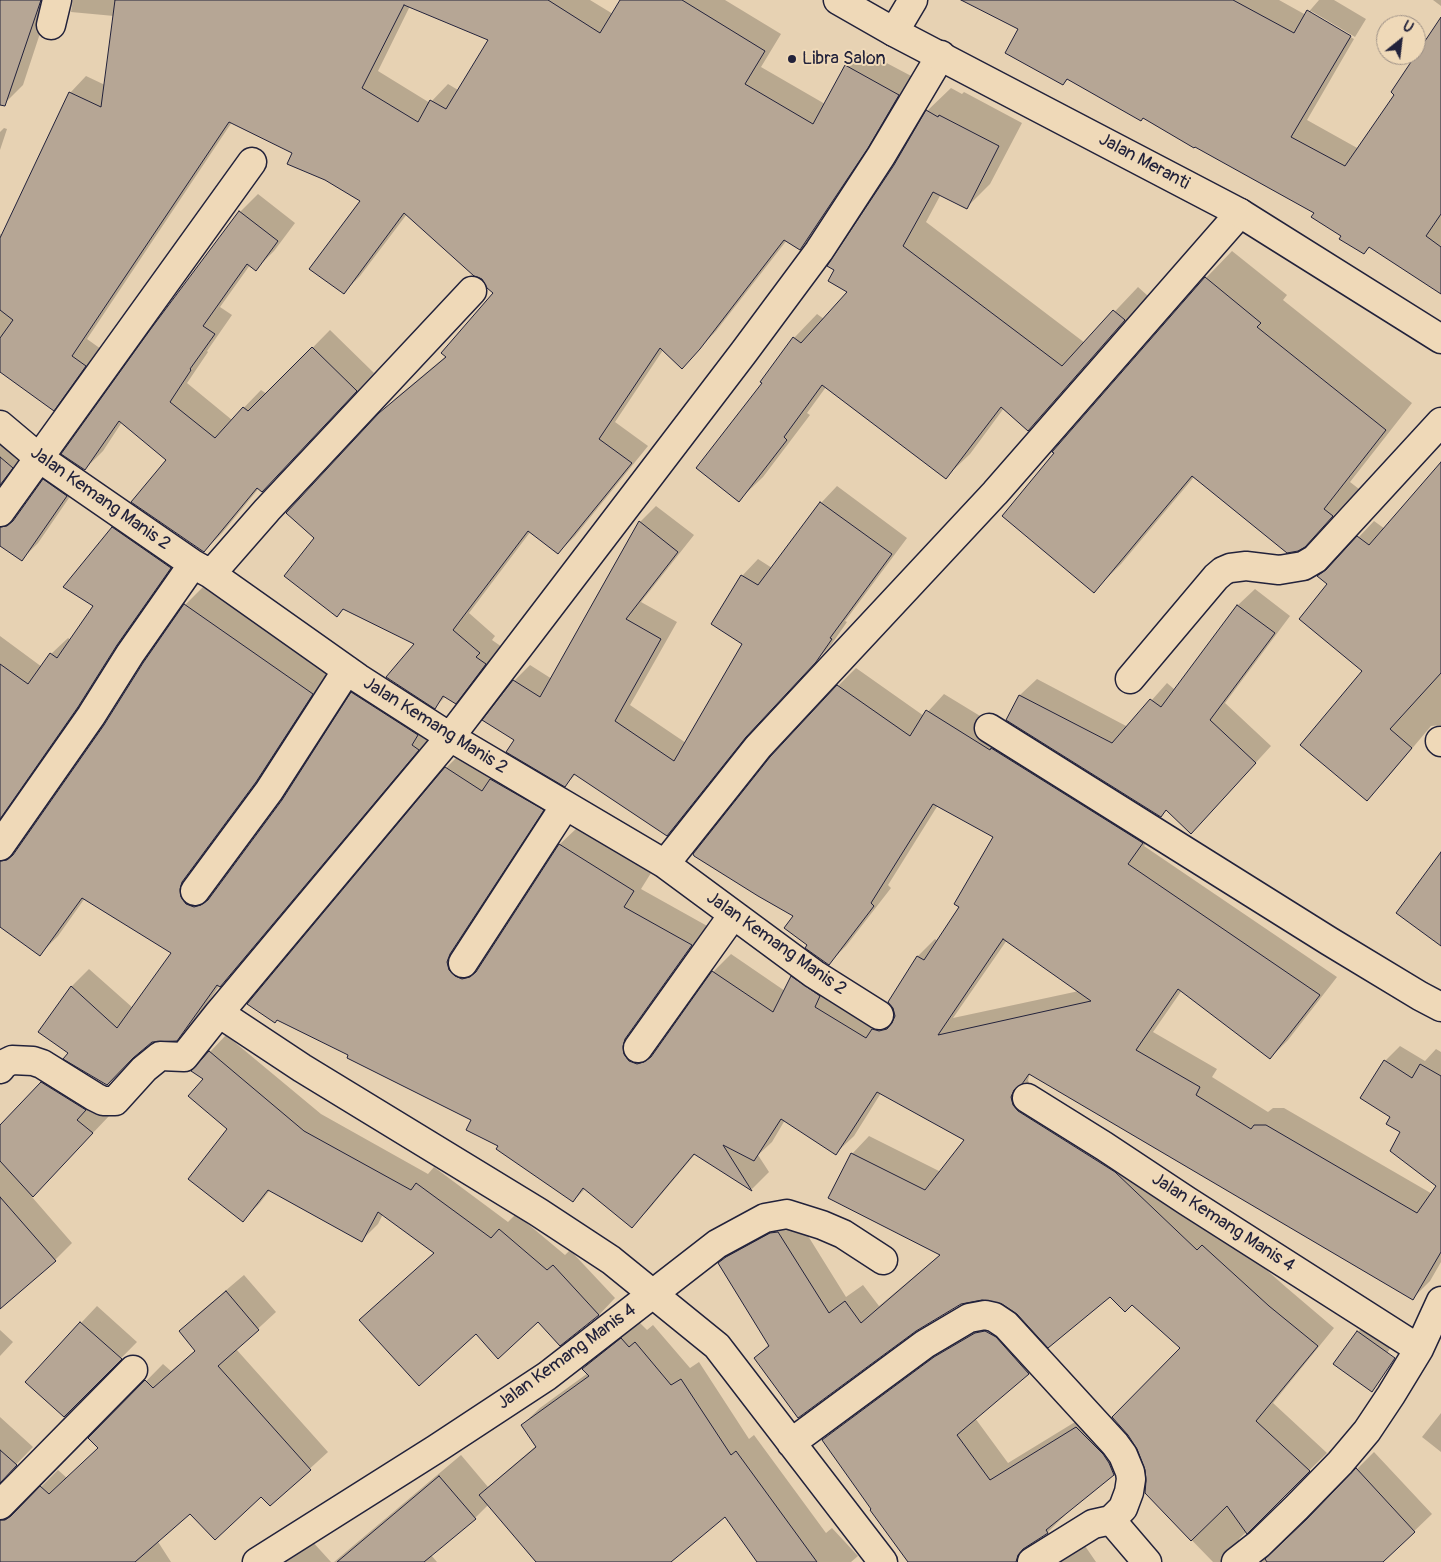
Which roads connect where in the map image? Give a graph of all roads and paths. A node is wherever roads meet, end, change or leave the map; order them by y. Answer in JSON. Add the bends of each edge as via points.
{"nodes":[{"id":1,"x":838,"y":0,"type":"edge"},
{"id":2,"x":913,"y":0,"type":"edge"},
{"id":3,"x":894,"y":32,"type":"junction"},
{"id":4,"x":941,"y":56,"type":"junction"},
{"id":5,"x":252,"y":162,"type":"dead end"},
{"id":6,"x":1240,"y":213,"type":"junction"},
{"id":7,"x":472,"y":291,"type":"dead end"},
{"id":8,"x":1441,"y":338,"type":"edge"},
{"id":9,"x":1441,"y":422,"type":"edge"},
{"id":10,"x":0,"y":425,"type":"edge"},
{"id":11,"x":38,"y":457,"type":"junction"},
{"id":12,"x":0,"y":512,"type":"edge"},
{"id":13,"x":202,"y":569,"type":"junction"},
{"id":14,"x":347,"y":670,"type":"junction"},
{"id":15,"x":1130,"y":679,"type":"dead end"},
{"id":16,"x":989,"y":728,"type":"dead end"},
{"id":17,"x":450,"y":737,"type":"junction"},
{"id":18,"x":565,"y":806,"type":"junction"},
{"id":19,"x":0,"y":846,"type":"edge"},
{"id":20,"x":666,"y":864,"type":"junction"},
{"id":21,"x":195,"y":891,"type":"dead end"},
{"id":22,"x":733,"y":915,"type":"junction"},
{"id":23,"x":463,"y":963,"type":"dead end"},
{"id":24,"x":1441,"y":1007,"type":"edge"},
{"id":25,"x":219,"y":1013,"type":"junction"},
{"id":26,"x":879,"y":1015,"type":"dead end"},
{"id":27,"x":638,"y":1048,"type":"dead end"},
{"id":28,"x":1,"y":1068,"type":"edge"},
{"id":29,"x":1027,"y":1098,"type":"dead end"},
{"id":30,"x":883,"y":1260,"type":"dead end"},
{"id":31,"x":653,"y":1294,"type":"junction"},
{"id":32,"x":1441,"y":1301,"type":"edge"},
{"id":33,"x":1419,"y":1349,"type":"junction"},
{"id":34,"x":133,"y":1370,"type":"dead end"},
{"id":35,"x":790,"y":1443,"type":"junction"},
{"id":36,"x":0,"y":1505,"type":"edge"},
{"id":37,"x":1112,"y":1520,"type":"junction"},
{"id":38,"x":257,"y":1562,"type":"edge"},
{"id":39,"x":883,"y":1562,"type":"edge"},
{"id":40,"x":1032,"y":1562,"type":"edge"},
{"id":41,"x":1147,"y":1562,"type":"edge"},
{"id":42,"x":1236,"y":1562,"type":"edge"}],
"edges":[{"from":1,"to":3,"type":"street","name":"Jalan Meranti"},
{"from":2,"to":3,"type":"street"},
{"from":3,"to":4,"type":"street","name":"Jalan Meranti"},
{"from":4,"to":6,"type":"street","name":"Jalan Meranti"},
{"from":4,"to":17,"type":"street","via":[[819,251]]},
{"from":5,"to":11,"type":"street"},
{"from":6,"to":8,"type":"street","name":"Jalan Meranti"},
{"from":6,"to":20,"type":"street","via":[[995,493],[758,747]]},
{"from":7,"to":13,"type":"street","via":[[267,510]]},
{"from":9,"to":15,"type":"street","via":[[1323,551],[1303,566],[1279,570],[1246,566],[1223,571]]},
{"from":10,"to":11,"type":"street","name":"Jalan Kemang Manis 2"},
{"from":11,"to":12,"type":"street"},
{"from":11,"to":13,"type":"street","name":"Jalan Kemang Manis 2"},
{"from":13,"to":14,"type":"street","name":"Jalan Kemang Manis 2"},
{"from":13,"to":19,"type":"street","via":[[130,654]]},
{"from":14,"to":17,"type":"street","name":"Jalan Kemang Manis 2"},
{"from":14,"to":21,"type":"street","via":[[269,791]]},
{"from":16,"to":24,"type":"street","via":[[1329,941]]},
{"from":17,"to":18,"type":"street","name":"Jalan Kemang Manis 2"},
{"from":17,"to":25,"type":"street"},
{"from":18,"to":20,"type":"street","name":"Jalan Kemang Manis 2"},
{"from":18,"to":23,"type":"street"},
{"from":20,"to":22,"type":"street","name":"Jalan Kemang Manis 2"},
{"from":22,"to":26,"type":"street","name":"Jalan Kemang Manis 2","via":[[814,974]]},
{"from":22,"to":27,"type":"street"},
{"from":25,"to":28,"type":"street","via":[[184,1056],[160,1056],[115,1101],[95,1097],[33,1061],[12,1060]]},
{"from":25,"to":31,"type":"street","via":[[302,1068],[538,1212],[611,1260]]},
{"from":29,"to":33,"type":"street","name":"Jalan Kemang Manis 4"},
{"from":30,"to":31,"type":"street","name":"Jalan Kemang Manis 4","via":[[844,1234],[787,1214],[765,1218],[725,1240]]},
{"from":31,"to":35,"type":"street","via":[[717,1346]]},
{"from":31,"to":38,"type":"street","name":"Jalan Kemang Manis 4","via":[[546,1376]]},
{"from":32,"to":33,"type":"street"},
{"from":33,"to":42,"type":"street","via":[[1367,1431],[1259,1544]]},
{"from":34,"to":36,"type":"street"},
{"from":35,"to":37,"type":"street","via":[[925,1344],[969,1318],[994,1317],[1006,1325],[1122,1455],[1131,1479],[1123,1508]]},
{"from":35,"to":39,"type":"street"},
{"from":37,"to":40,"type":"street","via":[[1093,1524]]},
{"from":37,"to":41,"type":"street"}]}
